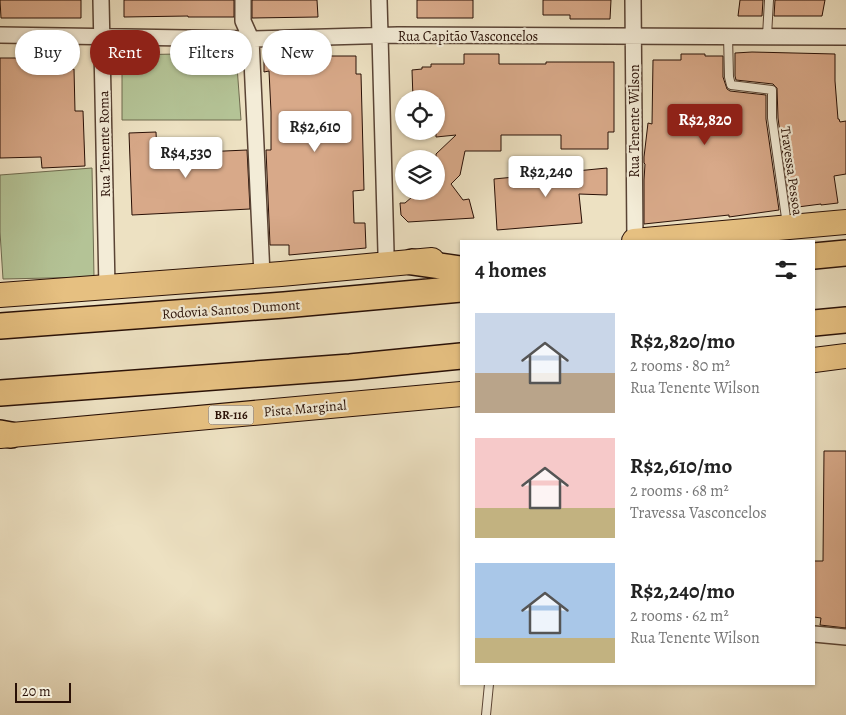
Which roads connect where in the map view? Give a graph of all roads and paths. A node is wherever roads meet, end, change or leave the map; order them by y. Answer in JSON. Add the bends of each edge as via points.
{"nodes":[{"id":1,"x":101,"y":0,"type":"edge"},
{"id":2,"x":243,"y":0,"type":"edge"},
{"id":3,"x":379,"y":0,"type":"edge"},
{"id":4,"x":633,"y":0,"type":"edge"},
{"id":5,"x":769,"y":0,"type":"edge"},
{"id":6,"x":102,"y":30,"type":"edge"},
{"id":7,"x":247,"y":30,"type":"edge"},
{"id":8,"x":380,"y":35,"type":"junction"},
{"id":9,"x":0,"y":36,"type":"edge"},
{"id":10,"x":90,"y":36,"type":"edge"},
{"id":11,"x":728,"y":36,"type":"junction"},
{"id":12,"x":766,"y":36,"type":"junction"},
{"id":13,"x":634,"y":37,"type":"junction"},
{"id":14,"x":846,"y":37,"type":"edge"},
{"id":15,"x":252,"y":39,"type":"edge"},
{"id":16,"x":252,"y":60,"type":"edge"},
{"id":17,"x":103,"y":75,"type":"edge"},
{"id":18,"x":846,"y":222,"type":"edge"},
{"id":19,"x":787,"y":227,"type":"junction"},
{"id":20,"x":634,"y":240,"type":"edge"},
{"id":21,"x":645,"y":240,"type":"edge"},
{"id":22,"x":846,"y":253,"type":"edge"},
{"id":23,"x":815,"y":256,"type":"edge"},
{"id":24,"x":460,"y":258,"type":"edge"},
{"id":25,"x":412,"y":262,"type":"junction"},
{"id":26,"x":385,"y":265,"type":"junction"},
{"id":27,"x":460,"y":268,"type":"edge"},
{"id":28,"x":262,"y":275,"type":"junction"},
{"id":29,"x":107,"y":288,"type":"junction"},
{"id":30,"x":460,"y":289,"type":"edge"},
{"id":31,"x":0,"y":295,"type":"edge"},
{"id":32,"x":846,"y":320,"type":"edge"},
{"id":33,"x":815,"y":323,"type":"edge"},
{"id":34,"x":0,"y":326,"type":"edge"},
{"id":35,"x":460,"y":356,"type":"edge"},
{"id":36,"x":846,"y":356,"type":"edge"},
{"id":37,"x":815,"y":360,"type":"edge"},
{"id":38,"x":0,"y":393,"type":"edge"},
{"id":39,"x":460,"y":394,"type":"edge"},
{"id":40,"x":4,"y":435,"type":"edge"},
{"id":41,"x":815,"y":634,"type":"edge"},
{"id":42,"x":846,"y":637,"type":"edge"},
{"id":43,"x":489,"y":685,"type":"edge"},
{"id":44,"x":486,"y":715,"type":"edge"}],
"edges":[{"from":1,"to":6,"type":"street","name":"Rua Tenente Roma"},
{"from":2,"to":7,"type":"street","via":[[243,22]]},
{"from":3,"to":8,"type":"street"},
{"from":4,"to":13,"type":"street","name":"Rua Tenente Wilson"},
{"from":5,"to":12,"type":"lane"},
{"from":8,"to":13,"type":"street","name":"Rua Capitão Vasconcelos"},
{"from":8,"to":15,"type":"street","name":"Rua Capitão Vasconcelos"},
{"from":8,"to":26,"type":"street"},
{"from":9,"to":10,"type":"street","name":"Rua Capitão Vasconcelos"},
{"from":11,"to":12,"type":"street","name":"Rua Capitão Vasconcelos"},
{"from":11,"to":13,"type":"street","name":"Rua Capitão Vasconcelos"},
{"from":11,"to":19,"type":"lane","name":"Travessa Pessoa","via":[[731,85],[772,90],[772,118]]},
{"from":12,"to":14,"type":"street","name":"Rua Capitão Vasconcelos"},
{"from":13,"to":20,"type":"street","name":"Rua Tenente Wilson"},
{"from":16,"to":28,"type":"street"},
{"from":17,"to":29,"type":"street","name":"Rua Tenente Roma"},
{"from":18,"to":19,"type":"main road"},
{"from":19,"to":21,"type":"main road"},
{"from":22,"to":23,"type":"highway"},
{"from":24,"to":25,"type":"main road"},
{"from":25,"to":26,"type":"main road"},
{"from":25,"to":27,"type":"highway"},
{"from":26,"to":28,"type":"main road"},
{"from":28,"to":29,"type":"main road"},
{"from":29,"to":31,"type":"main road"},
{"from":30,"to":34,"type":"highway","name":"Rodovia Santos Dumont"},
{"from":32,"to":33,"type":"highway"},
{"from":35,"to":38,"type":"highway"},
{"from":36,"to":37,"type":"main road"},
{"from":39,"to":40,"type":"main road","name":"Pista Marginal","number":"BR-116"},
{"from":41,"to":42,"type":"street"},
{"from":43,"to":44,"type":"lane"}]}
